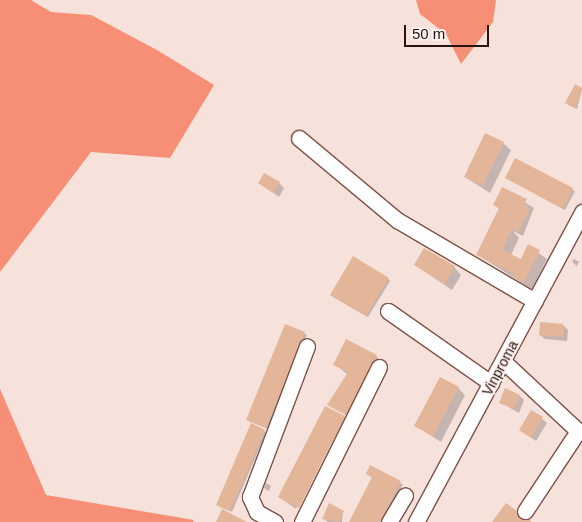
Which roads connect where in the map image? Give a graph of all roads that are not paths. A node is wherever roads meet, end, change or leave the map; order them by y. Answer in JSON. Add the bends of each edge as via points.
{"nodes":[{"id":1,"x":298,"y":138,"type":"dead end"},
{"id":2,"x":582,"y":212,"type":"edge"},
{"id":3,"x":535,"y":301,"type":"junction"},
{"id":4,"x":388,"y":311,"type":"dead end"},
{"id":5,"x":307,"y":346,"type":"dead end"},
{"id":6,"x":503,"y":361,"type":"junction"},
{"id":7,"x":379,"y":367,"type":"dead end"},
{"id":8,"x":491,"y":383,"type":"junction"},
{"id":9,"x":405,"y":495,"type":"dead end"},
{"id":10,"x":525,"y":511,"type":"dead end"},
{"id":11,"x":275,"y":522,"type":"edge"},
{"id":12,"x":302,"y":522,"type":"edge"},
{"id":13,"x":389,"y":522,"type":"edge"},
{"id":14,"x":416,"y":522,"type":"edge"}],
"edges":[{"from":1,"to":3,"type":"street","via":[[397,220]]},
{"from":2,"to":3,"type":"street","name":"Vinproma"},
{"from":3,"to":6,"type":"street","name":"Vinproma"},
{"from":4,"to":8,"type":"street"},
{"from":5,"to":11,"type":"street","via":[[250,498],[257,512]]},
{"from":6,"to":8,"type":"street","name":"Vinproma"},
{"from":6,"to":10,"type":"street","via":[[578,431]]},
{"from":7,"to":12,"type":"street"},
{"from":8,"to":14,"type":"street","name":"Vinproma"},
{"from":9,"to":13,"type":"street"}]}
